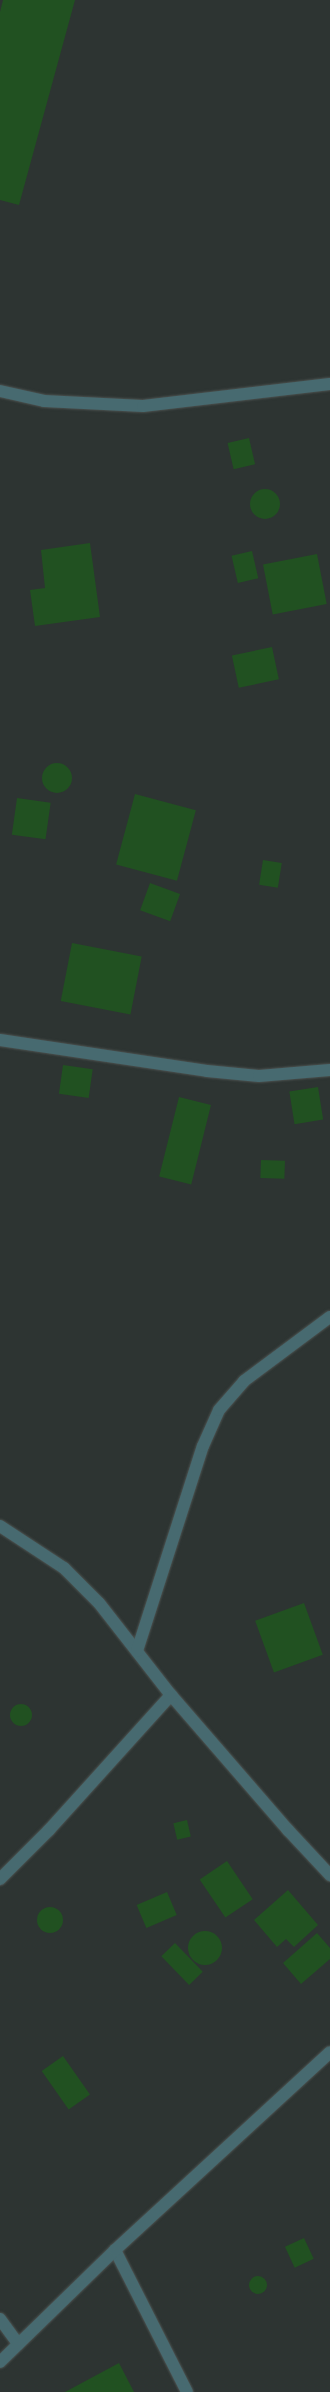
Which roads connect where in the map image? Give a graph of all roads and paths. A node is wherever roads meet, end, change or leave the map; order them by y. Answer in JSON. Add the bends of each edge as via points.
{"nodes":[{"id":1,"x":330,"y":384,"type":"edge"},
{"id":2,"x":0,"y":391,"type":"edge"},
{"id":3,"x":0,"y":1040,"type":"edge"},
{"id":4,"x":330,"y":1070,"type":"edge"},
{"id":5,"x":330,"y":1317,"type":"edge"},
{"id":6,"x":0,"y":1526,"type":"edge"},
{"id":7,"x":136,"y":1651,"type":"junction"},
{"id":8,"x":172,"y":1695,"type":"junction"},
{"id":9,"x":330,"y":1874,"type":"edge"},
{"id":10,"x":0,"y":1879,"type":"edge"},
{"id":11,"x":330,"y":2052,"type":"edge"},
{"id":12,"x":115,"y":2250,"type":"junction"},
{"id":13,"x":0,"y":2319,"type":"edge"},
{"id":14,"x":18,"y":2344,"type":"junction"},
{"id":15,"x":0,"y":2362,"type":"edge"},
{"id":16,"x":187,"y":2392,"type":"edge"}],
"edges":[{"from":1,"to":2,"type":"street","via":[[143,406],[44,401]]},
{"from":3,"to":4,"type":"street","via":[[214,1072],[259,1076]]},
{"from":5,"to":7,"type":"street","via":[[244,1381],[219,1410],[203,1446]]},
{"from":6,"to":7,"type":"street","via":[[64,1568],[99,1604]]},
{"from":7,"to":8,"type":"street"},
{"from":8,"to":9,"type":"street","via":[[288,1830]]},
{"from":8,"to":10,"type":"street","via":[[49,1830]]},
{"from":11,"to":12,"type":"street"},
{"from":12,"to":14,"type":"street"},
{"from":12,"to":16,"type":"street"},
{"from":13,"to":14,"type":"street"},
{"from":14,"to":15,"type":"street"}]}
